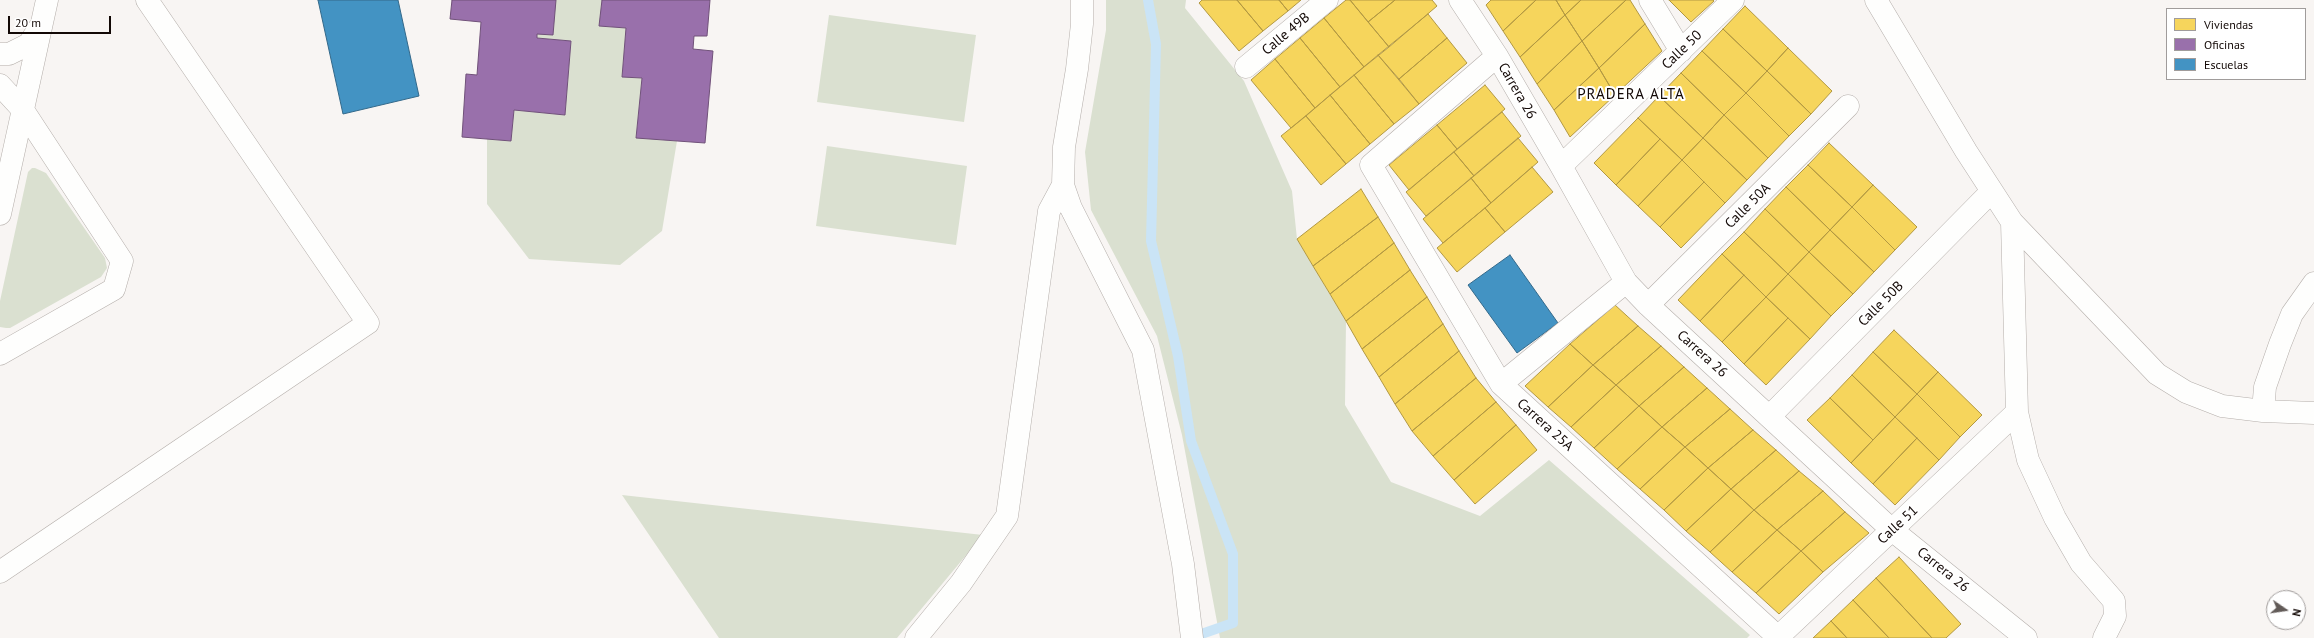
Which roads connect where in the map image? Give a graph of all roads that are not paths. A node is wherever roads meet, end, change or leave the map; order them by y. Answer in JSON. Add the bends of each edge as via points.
{"nodes":[{"id":1,"x":47,"y":0,"type":"edge"},
{"id":2,"x":147,"y":0,"type":"edge"},
{"id":3,"x":1082,"y":0,"type":"edge"},
{"id":4,"x":1327,"y":0,"type":"edge"},
{"id":5,"x":1460,"y":0,"type":"edge"},
{"id":6,"x":1650,"y":0,"type":"edge"},
{"id":7,"x":1733,"y":0,"type":"edge"},
{"id":8,"x":1876,"y":0,"type":"edge"},
{"id":9,"x":42,"y":24,"type":"junction"},
{"id":10,"x":1681,"y":51,"type":"junction"},
{"id":11,"x":0,"y":54,"type":"edge"},
{"id":12,"x":1497,"y":56,"type":"junction"},
{"id":13,"x":1246,"y":67,"type":"dead end"},
{"id":14,"x":0,"y":85,"type":"edge"},
{"id":15,"x":1848,"y":106,"type":"dead end"},
{"id":16,"x":23,"y":110,"type":"junction"},
{"id":17,"x":1561,"y":166,"type":"junction"},
{"id":18,"x":1063,"y":185,"type":"junction"},
{"id":19,"x":1991,"y":192,"type":"junction"},
{"id":20,"x":0,"y":214,"type":"edge"},
{"id":21,"x":2012,"y":222,"type":"junction"},
{"id":22,"x":1626,"y":282,"type":"junction"},
{"id":23,"x":2314,"y":283,"type":"edge"},
{"id":24,"x":1648,"y":305,"type":"junction"},
{"id":25,"x":0,"y":354,"type":"edge"},
{"id":26,"x":1501,"y":384,"type":"junction"},
{"id":27,"x":2263,"y":411,"type":"junction"},
{"id":28,"x":2017,"y":412,"type":"junction"},
{"id":29,"x":2314,"y":413,"type":"edge"},
{"id":30,"x":1770,"y":416,"type":"junction"},
{"id":31,"x":1892,"y":530,"type":"junction"},
{"id":32,"x":0,"y":572,"type":"edge"},
{"id":33,"x":1778,"y":637,"type":"joint"},
{"id":34,"x":916,"y":638,"type":"edge"},
{"id":35,"x":1192,"y":638,"type":"edge"},
{"id":36,"x":2026,"y":638,"type":"edge"},
{"id":37,"x":2104,"y":638,"type":"edge"}],
"edges":[{"from":1,"to":9,"type":"street"},
{"from":2,"to":32,"type":"street","via":[[368,323]]},
{"from":3,"to":18,"type":"street","via":[[1077,69],[1064,147]]},
{"from":4,"to":13,"type":"street","name":"Calle 49B"},
{"from":5,"to":12,"type":"street","name":"Carrera 26"},
{"from":6,"to":10,"type":"street"},
{"from":7,"to":10,"type":"street","name":"Calle 50"},
{"from":8,"to":19,"type":"street","via":[[1904,51]]},
{"from":9,"to":11,"type":"street","via":[[29,44],[9,54]]},
{"from":9,"to":16,"type":"street"},
{"from":10,"to":17,"type":"street","name":"Calle 50"},
{"from":12,"to":17,"type":"street","name":"Carrera 26"},
{"from":12,"to":26,"type":"street","name":"Carrera 25A","via":[[1371,165]]},
{"from":14,"to":16,"type":"street"},
{"from":15,"to":24,"type":"street","name":"Calle 50A"},
{"from":16,"to":20,"type":"street"},
{"from":16,"to":25,"type":"street","via":[[122,261],[114,289]]},
{"from":17,"to":22,"type":"street","name":"Carrera 26"},
{"from":18,"to":34,"type":"street","via":[[1049,211],[1007,516],[961,583]]},
{"from":18,"to":35,"type":"street","via":[[1071,208],[1143,350],[1183,564]]},
{"from":19,"to":21,"type":"street"},
{"from":19,"to":30,"type":"street","name":"Calle 50B"},
{"from":21,"to":27,"type":"street","via":[[2157,374],[2186,392],[2222,406]]},
{"from":21,"to":28,"type":"street"},
{"from":22,"to":24,"type":"street","name":"Carrera 26"},
{"from":22,"to":26,"type":"street"},
{"from":23,"to":27,"type":"street","via":[[2292,314],[2280,344],[2265,387]]},
{"from":24,"to":30,"type":"street","name":"Carrera 26"},
{"from":26,"to":33,"type":"street","name":"Carrera 25A"},
{"from":27,"to":29,"type":"street"},
{"from":28,"to":31,"type":"street","name":"Calle 51"},
{"from":28,"to":37,"type":"street","via":[[2028,460],[2055,518],[2081,563],[2114,601],[2115,616]]},
{"from":30,"to":31,"type":"street","name":"Carrera 26"},
{"from":31,"to":33,"type":"street","name":"Calle 51"},
{"from":31,"to":36,"type":"street","name":"Carrera 26"}]}
